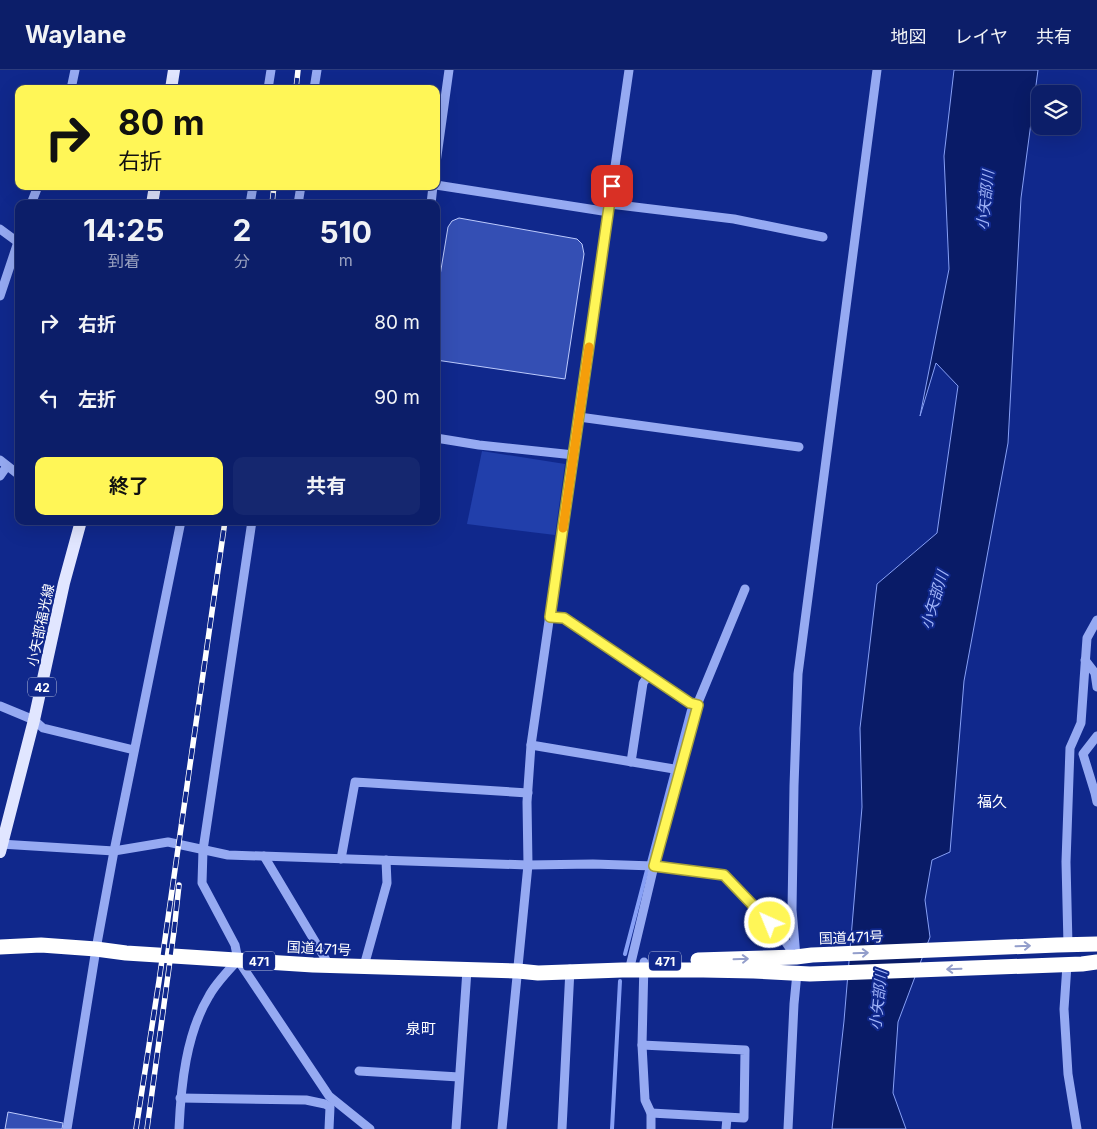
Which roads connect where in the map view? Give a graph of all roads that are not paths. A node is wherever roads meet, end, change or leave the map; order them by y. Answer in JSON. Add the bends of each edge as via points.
{"nodes":[{"id":1,"x":75,"y":70,"type":"edge"},
{"id":2,"x":174,"y":70,"type":"edge"},
{"id":3,"x":271,"y":70,"type":"edge"},
{"id":4,"x":316,"y":70,"type":"edge"},
{"id":5,"x":449,"y":70,"type":"edge"},
{"id":6,"x":629,"y":70,"type":"edge"},
{"id":7,"x":877,"y":70,"type":"edge"},
{"id":8,"x":71,"y":85,"type":"edge"},
{"id":9,"x":172,"y":85,"type":"edge"},
{"id":10,"x":269,"y":85,"type":"edge"},
{"id":11,"x":314,"y":85,"type":"edge"},
{"id":12,"x":440,"y":134,"type":"edge"},
{"id":13,"x":440,"y":187,"type":"edge"},
{"id":14,"x":609,"y":208,"type":"junction"},
{"id":15,"x":0,"y":229,"type":"edge"},
{"id":16,"x":823,"y":237,"type":"dead end"},
{"id":17,"x":15,"y":239,"type":"edge"},
{"id":18,"x":15,"y":250,"type":"edge"},
{"id":19,"x":0,"y":296,"type":"edge"},
{"id":20,"x":579,"y":417,"type":"junction"},
{"id":21,"x":440,"y":439,"type":"edge"},
{"id":22,"x":799,"y":447,"type":"dead end"},
{"id":23,"x":574,"y":455,"type":"junction"},
{"id":24,"x":4,"y":463,"type":"edge"},
{"id":25,"x":15,"y":472,"type":"edge"},
{"id":26,"x":0,"y":476,"type":"edge"},
{"id":27,"x":80,"y":525,"type":"edge"},
{"id":28,"x":180,"y":525,"type":"edge"},
{"id":29,"x":251,"y":525,"type":"edge"},
{"id":30,"x":745,"y":589,"type":"dead end"},
{"id":31,"x":550,"y":617,"type":"junction"},
{"id":32,"x":1097,"y":620,"type":"edge"},
{"id":33,"x":1085,"y":660,"type":"junction"},
{"id":34,"x":648,"y":676,"type":"junction"},
{"id":35,"x":1097,"y":687,"type":"edge"},
{"id":36,"x":698,"y":705,"type":"junction"},
{"id":37,"x":0,"y":706,"type":"edge"},
{"id":38,"x":34,"y":720,"type":"junction"},
{"id":39,"x":1097,"y":736,"type":"edge"},
{"id":40,"x":531,"y":746,"type":"junction"},
{"id":41,"x":134,"y":750,"type":"junction"},
{"id":42,"x":630,"y":762,"type":"junction"},
{"id":43,"x":680,"y":770,"type":"junction"},
{"id":44,"x":528,"y":793,"type":"junction"},
{"id":45,"x":1097,"y":802,"type":"edge"},
{"id":46,"x":0,"y":847,"type":"edge"},
{"id":47,"x":203,"y":850,"type":"junction"},
{"id":48,"x":114,"y":851,"type":"junction"},
{"id":49,"x":264,"y":856,"type":"junction"},
{"id":50,"x":341,"y":859,"type":"junction"},
{"id":51,"x":386,"y":860,"type":"junction"},
{"id":52,"x":528,"y":865,"type":"junction"},
{"id":53,"x":654,"y":866,"type":"junction"},
{"id":54,"x":1097,"y":944,"type":"edge"},
{"id":55,"x":1062,"y":945,"type":"junction"},
{"id":56,"x":0,"y":947,"type":"edge"},
{"id":57,"x":96,"y":949,"type":"junction"},
{"id":58,"x":796,"y":957,"type":"junction"},
{"id":59,"x":238,"y":960,"type":"junction"},
{"id":60,"x":1097,"y":962,"type":"edge"},
{"id":61,"x":329,"y":965,"type":"junction"},
{"id":62,"x":1061,"y":965,"type":"junction"},
{"id":63,"x":364,"y":966,"type":"junction"},
{"id":64,"x":637,"y":966,"type":"junction"},
{"id":65,"x":570,"y":968,"type":"junction"},
{"id":66,"x":467,"y":970,"type":"junction"},
{"id":67,"x":518,"y":971,"type":"junction"},
{"id":68,"x":804,"y":974,"type":"junction"},
{"id":69,"x":642,"y":1045,"type":"junction"},
{"id":70,"x":359,"y":1071,"type":"dead end"},
{"id":71,"x":458,"y":1077,"type":"junction"},
{"id":72,"x":180,"y":1098,"type":"junction"},
{"id":73,"x":651,"y":1114,"type":"junction"},
{"id":74,"x":727,"y":1118,"type":"junction"},
{"id":75,"x":67,"y":1129,"type":"edge"},
{"id":76,"x":179,"y":1129,"type":"edge"},
{"id":77,"x":329,"y":1129,"type":"edge"},
{"id":78,"x":370,"y":1129,"type":"edge"},
{"id":79,"x":456,"y":1129,"type":"edge"},
{"id":80,"x":502,"y":1129,"type":"edge"},
{"id":81,"x":562,"y":1129,"type":"edge"},
{"id":82,"x":651,"y":1129,"type":"edge"},
{"id":83,"x":726,"y":1129,"type":"edge"},
{"id":84,"x":788,"y":1129,"type":"edge"},
{"id":85,"x":1077,"y":1129,"type":"edge"}],
"edges":[{"from":1,"to":8,"type":"street"},
{"from":2,"to":9,"type":"main road"},
{"from":3,"to":10,"type":"street"},
{"from":4,"to":11,"type":"street"},
{"from":5,"to":12,"type":"street"},
{"from":6,"to":14,"type":"street"},
{"from":7,"to":58,"type":"street","via":[[798,674],[792,910]]},
{"from":13,"to":14,"type":"street"},
{"from":14,"to":16,"type":"street","via":[[734,219]]},
{"from":14,"to":20,"type":"street"},
{"from":15,"to":17,"type":"street"},
{"from":18,"to":19,"type":"street"},
{"from":20,"to":22,"type":"street"},
{"from":20,"to":23,"type":"street"},
{"from":21,"to":23,"type":"street"},
{"from":23,"to":31,"type":"street"},
{"from":24,"to":25,"type":"street"},
{"from":24,"to":26,"type":"street"},
{"from":27,"to":38,"type":"main road","name":"小矢部福光線","number":"42"},
{"from":28,"to":41,"type":"street"},
{"from":29,"to":47,"type":"street"},
{"from":30,"to":36,"type":"street"},
{"from":31,"to":34,"type":"street","via":[[564,618]]},
{"from":31,"to":40,"type":"street"},
{"from":32,"to":33,"type":"street","via":[[1086,638]]},
{"from":33,"to":35,"type":"street","via":[[1095,673]]},
{"from":33,"to":55,"type":"street","via":[[1081,723],[1070,748]]},
{"from":34,"to":36,"type":"street"},
{"from":34,"to":42,"type":"street","via":[[643,683]]},
{"from":36,"to":43,"type":"street"},
{"from":37,"to":38,"type":"street"},
{"from":38,"to":41,"type":"street","via":[[43,728]]},
{"from":38,"to":46,"type":"main road","name":"小矢部福光線","number":"42"},
{"from":39,"to":45,"type":"street","via":[[1083,754]]},
{"from":40,"to":42,"type":"street"},
{"from":40,"to":44,"type":"street"},
{"from":41,"to":48,"type":"street"},
{"from":42,"to":43,"type":"street"},
{"from":43,"to":53,"type":"street"},
{"from":44,"to":50,"type":"street","via":[[355,782]]},
{"from":44,"to":52,"type":"street"},
{"from":46,"to":48,"type":"street"},
{"from":47,"to":48,"type":"street","via":[[168,842]]},
{"from":47,"to":49,"type":"street","via":[[228,855]]},
{"from":47,"to":59,"type":"street","via":[[202,883],[235,945]]},
{"from":48,"to":57,"type":"street"},
{"from":49,"to":50,"type":"street"},
{"from":49,"to":61,"type":"street"},
{"from":50,"to":51,"type":"street"},
{"from":51,"to":52,"type":"street"},
{"from":51,"to":63,"type":"street","via":[[387,883]]},
{"from":52,"to":53,"type":"street"},
{"from":52,"to":67,"type":"street"},
{"from":53,"to":58,"type":"street","via":[[724,875],[782,935]]},
{"from":53,"to":64,"type":"street"},
{"from":54,"to":55,"type":"highway","name":"国道471号","number":"471"},
{"from":58,"to":55,"type":"highway","name":"国道471号","number":"471","one_way":true},
{"from":56,"to":57,"type":"highway","name":"国道471号","number":"471"},
{"from":57,"to":59,"type":"highway","name":"国道471号","number":"471"},
{"from":57,"to":75,"type":"street"},
{"from":64,"to":58,"type":"highway","name":"国道471号","number":"471","one_way":true},
{"from":59,"to":61,"type":"highway","name":"国道471号","number":"471"},
{"from":59,"to":72,"type":"street","via":[[209,994],[197,1018]]},
{"from":59,"to":78,"type":"street","via":[[329,1096]]},
{"from":60,"to":62,"type":"highway","name":"国道471号","number":"471"},
{"from":61,"to":63,"type":"highway","name":"国道471号","number":"471"},
{"from":62,"to":68,"type":"highway","name":"国道471号","number":"471","one_way":true},
{"from":62,"to":85,"type":"street","via":[[1068,1074]]},
{"from":63,"to":66,"type":"highway","name":"国道471号","number":"471"},
{"from":64,"to":65,"type":"highway","name":"国道471号","number":"471"},
{"from":64,"to":68,"type":"highway","name":"国道471号","number":"471"},
{"from":64,"to":69,"type":"street"},
{"from":65,"to":67,"type":"highway","name":"国道471号","number":"471","via":[[539,966]]},
{"from":65,"to":81,"type":"street"},
{"from":66,"to":67,"type":"highway","name":"国道471号","number":"471"},
{"from":66,"to":71,"type":"street"},
{"from":67,"to":80,"type":"street"},
{"from":68,"to":84,"type":"street","via":[[794,1004]]},
{"from":69,"to":73,"type":"street","via":[[645,1100]]},
{"from":69,"to":74,"type":"street","via":[[745,1050],[744,1118]]},
{"from":70,"to":71,"type":"street"},
{"from":71,"to":79,"type":"street"},
{"from":72,"to":76,"type":"street"},
{"from":72,"to":77,"type":"street","via":[[306,1100],[330,1107]]},
{"from":73,"to":74,"type":"street"},
{"from":73,"to":82,"type":"street"},
{"from":74,"to":83,"type":"street"}]}
